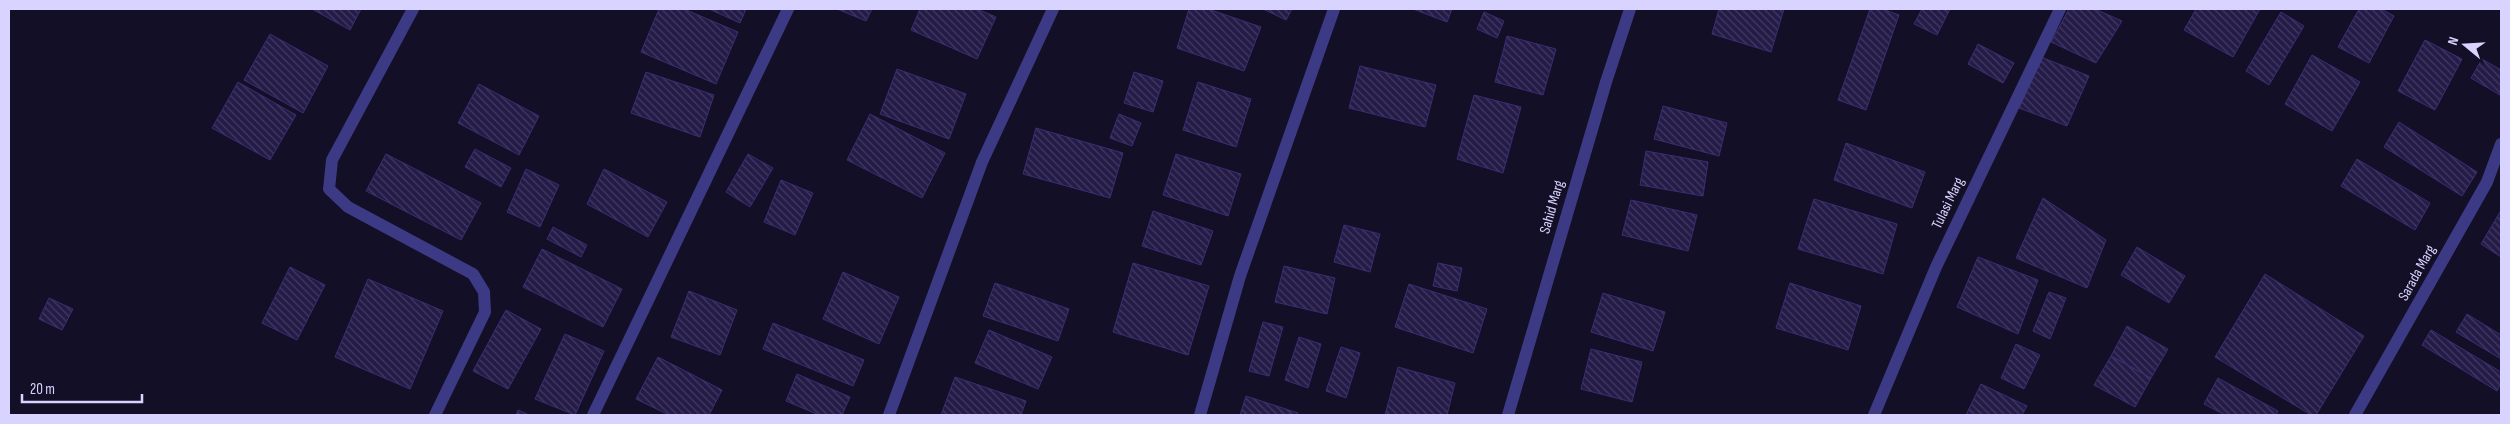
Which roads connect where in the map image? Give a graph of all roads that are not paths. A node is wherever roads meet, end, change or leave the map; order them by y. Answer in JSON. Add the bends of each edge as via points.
{"nodes":[{"id":1,"x":413,"y":9,"type":"edge"},
{"id":2,"x":788,"y":9,"type":"edge"},
{"id":3,"x":1053,"y":9,"type":"edge"},
{"id":4,"x":1334,"y":9,"type":"edge"},
{"id":5,"x":1630,"y":9,"type":"edge"},
{"id":6,"x":2060,"y":9,"type":"edge"},
{"id":7,"x":2501,"y":144,"type":"edge"},
{"id":8,"x":435,"y":415,"type":"edge"},
{"id":9,"x":593,"y":415,"type":"edge"},
{"id":10,"x":889,"y":415,"type":"edge"},
{"id":11,"x":1200,"y":415,"type":"edge"},
{"id":12,"x":1508,"y":415,"type":"edge"},
{"id":13,"x":1874,"y":415,"type":"edge"},
{"id":14,"x":2355,"y":415,"type":"edge"}],
"edges":[{"from":1,"to":8,"type":"street","via":[[332,160],[329,189],[348,207],[473,274],[484,292],[485,312]]},
{"from":2,"to":9,"type":"street"},
{"from":3,"to":10,"type":"street","via":[[982,162]]},
{"from":4,"to":11,"type":"street","via":[[1240,276]]},
{"from":5,"to":12,"type":"street","name":"Sahid Marg"},
{"from":6,"to":13,"type":"street","name":"Tulasi Marg","via":[[1936,267]]},
{"from":7,"to":14,"type":"street","name":"Sarada Marg","via":[[2487,182]]}]}
